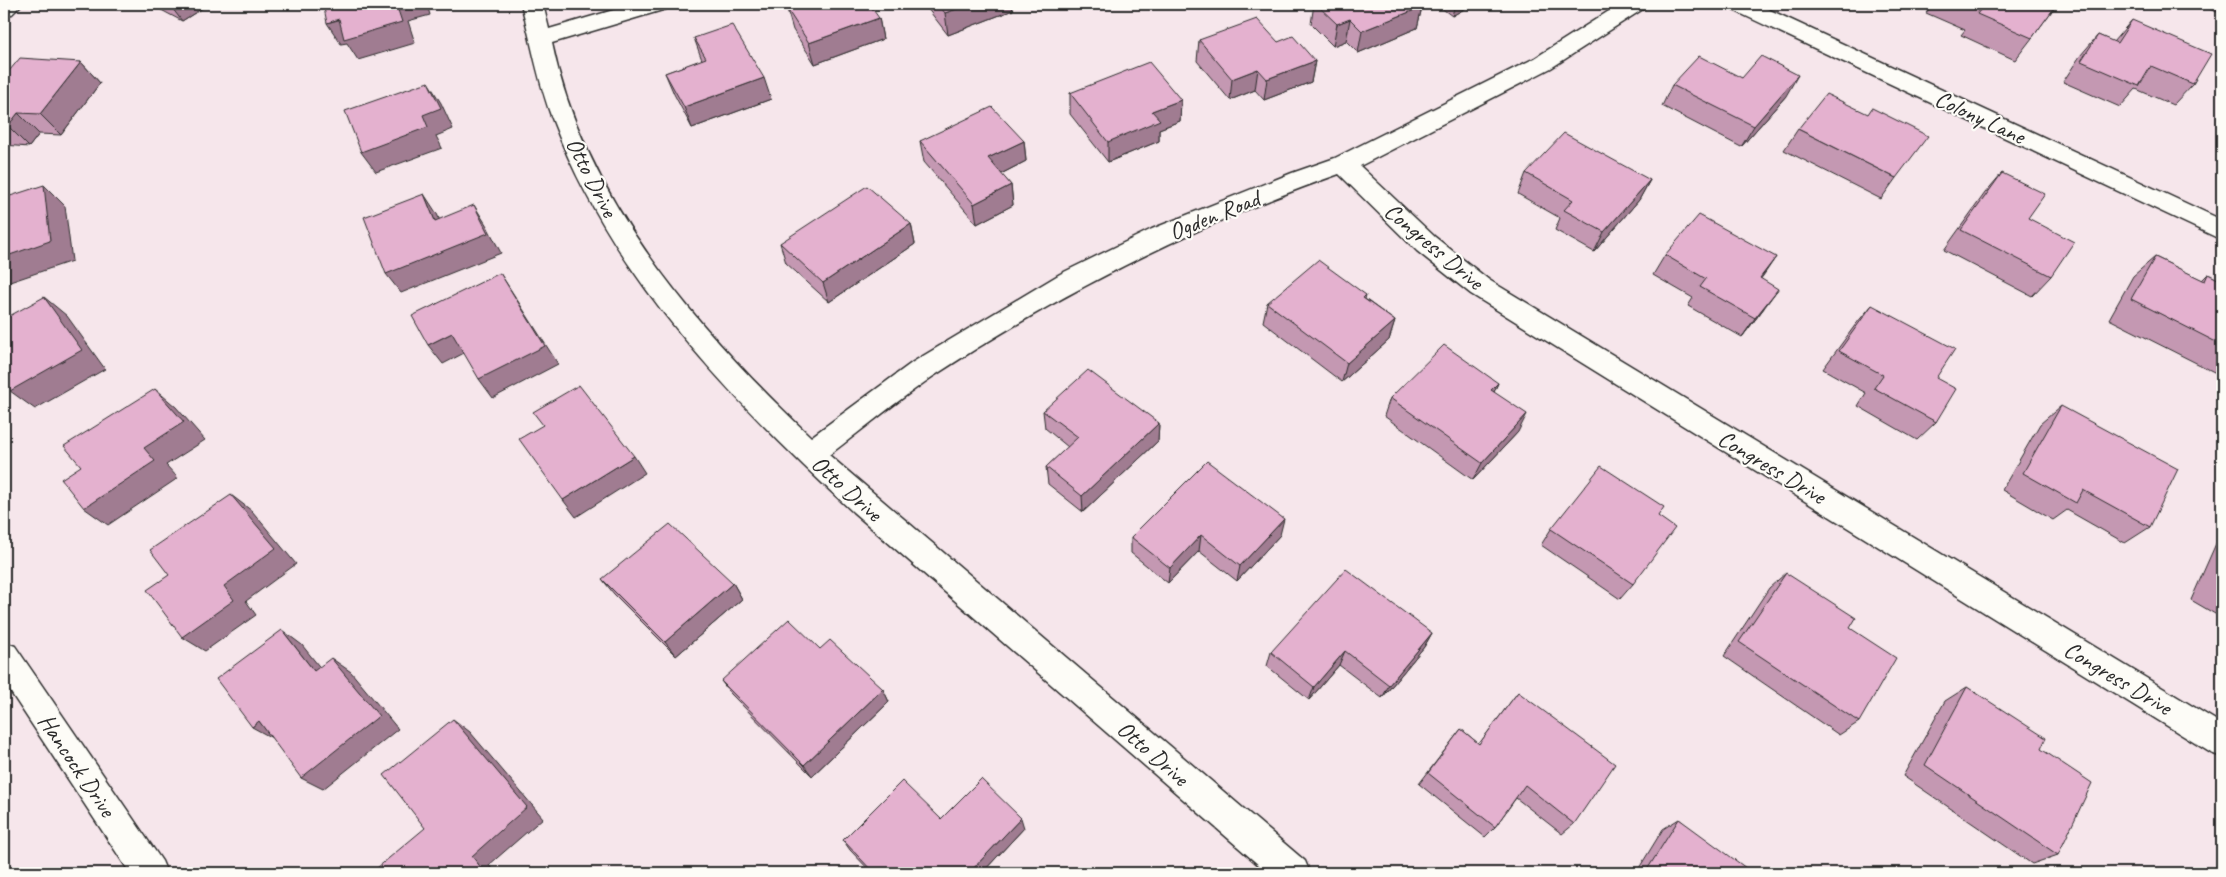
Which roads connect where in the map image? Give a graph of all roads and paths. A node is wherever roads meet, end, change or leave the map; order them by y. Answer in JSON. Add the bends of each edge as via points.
{"nodes":[{"id":1,"x":11,"y":4,"type":"edge"},
{"id":2,"x":532,"y":4,"type":"edge"},
{"id":3,"x":658,"y":4,"type":"edge"},
{"id":4,"x":1635,"y":4,"type":"edge"},
{"id":5,"x":1739,"y":4,"type":"edge"},
{"id":6,"x":4,"y":9,"type":"edge"},
{"id":7,"x":541,"y":39,"type":"junction"},
{"id":8,"x":1343,"y":164,"type":"junction"},
{"id":9,"x":2222,"y":231,"type":"edge"},
{"id":10,"x":809,"y":454,"type":"junction"},
{"id":11,"x":4,"y":656,"type":"edge"},
{"id":12,"x":2222,"y":742,"type":"edge"},
{"id":13,"x":150,"y":873,"type":"edge"},
{"id":14,"x":1293,"y":873,"type":"edge"}],
"edges":[{"from":1,"to":6,"type":"street"},
{"from":2,"to":7,"type":"street","name":"Otto Drive"},
{"from":3,"to":7,"type":"street"},
{"from":4,"to":8,"type":"street","name":"Ogden Road","via":[[1543,63]]},
{"from":5,"to":9,"type":"street","name":"Colony Lane"},
{"from":7,"to":10,"type":"street","name":"Otto Drive","via":[[560,112],[600,197],[628,246],[723,369]]},
{"from":8,"to":10,"type":"street","name":"Ogden Road","via":[[1161,236],[1069,281],[922,370]]},
{"from":8,"to":12,"type":"street","name":"Congress Drive","via":[[1412,234],[1480,287]]},
{"from":10,"to":14,"type":"street","name":"Otto Drive"},
{"from":11,"to":13,"type":"street","name":"Hancock Drive"}]}
